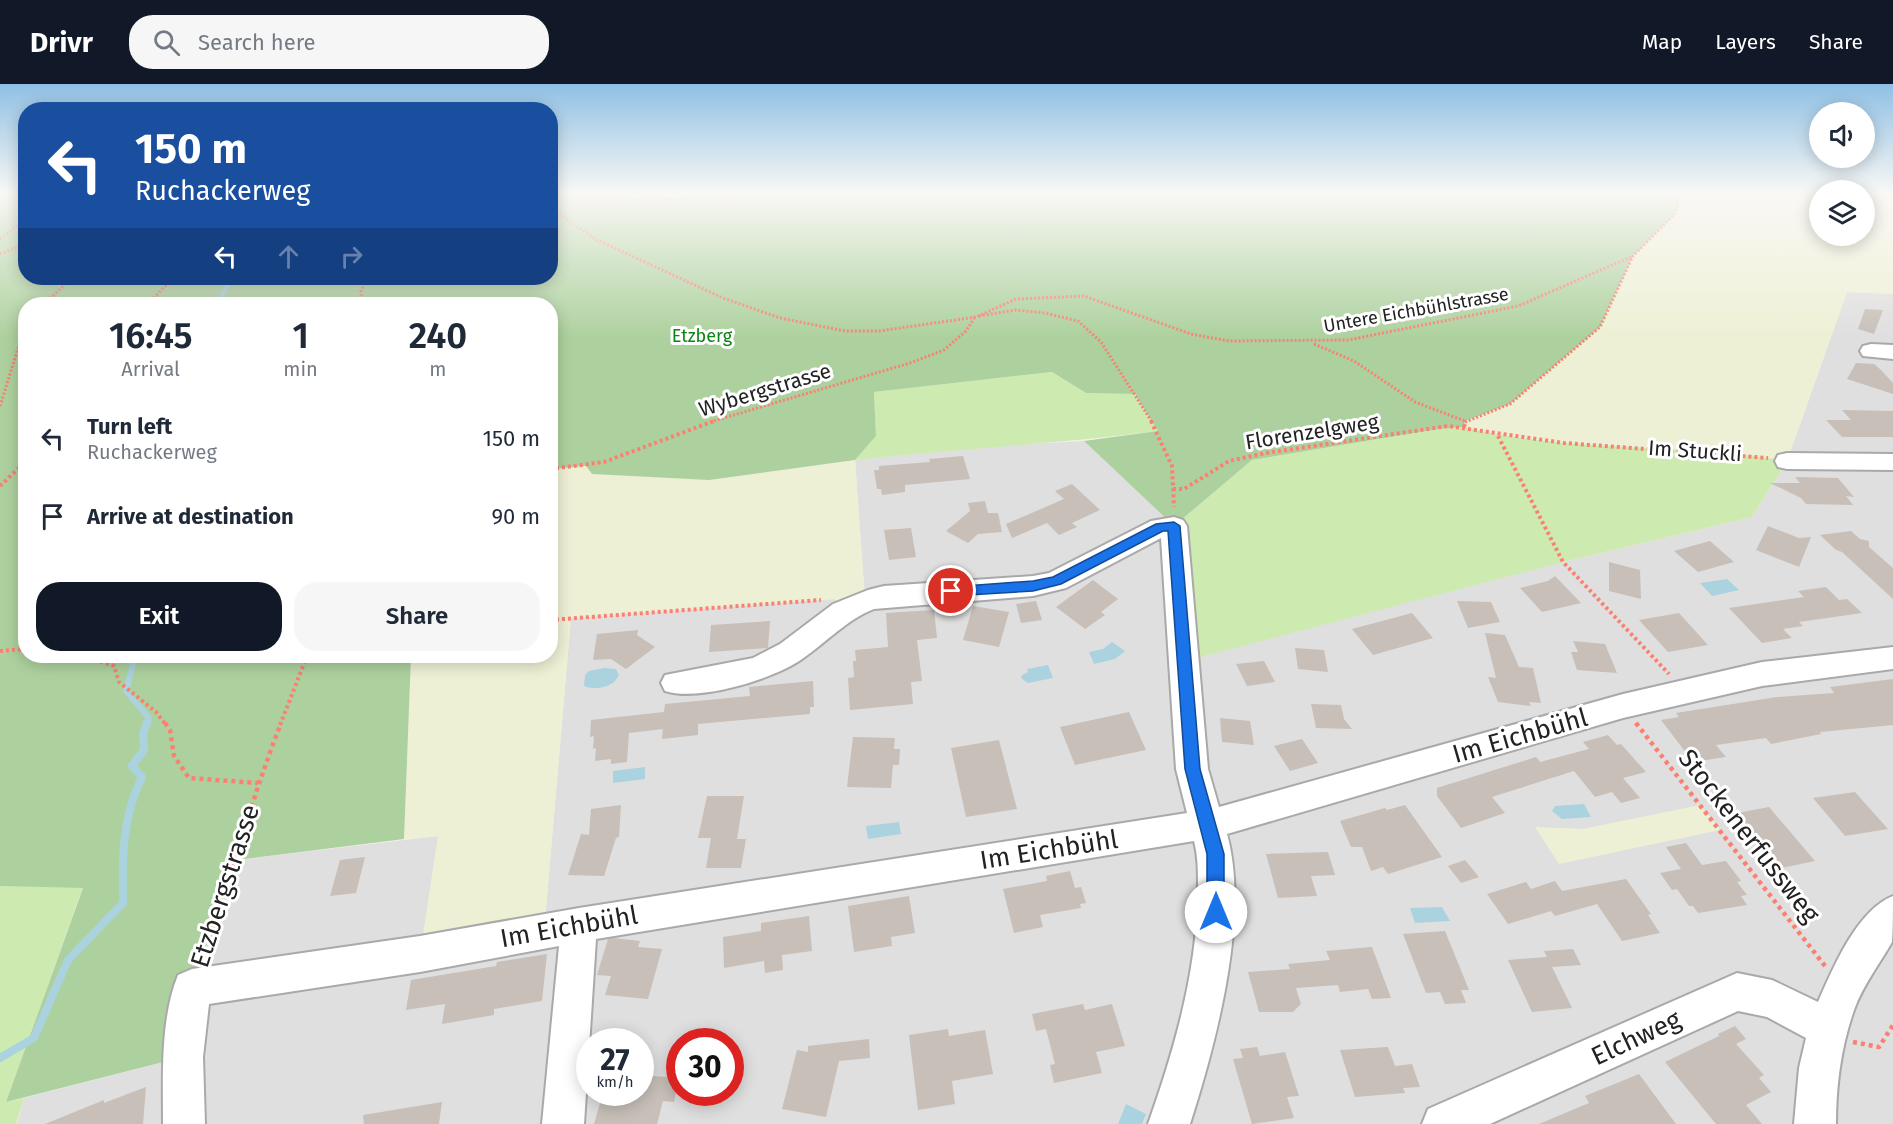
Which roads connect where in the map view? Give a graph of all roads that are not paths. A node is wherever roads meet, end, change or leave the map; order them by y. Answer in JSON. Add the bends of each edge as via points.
{"nodes":[{"id":1,"x":1871,"y":351,"type":"dead end"},
{"id":2,"x":1893,"y":352,"type":"edge"},
{"id":3,"x":1786,"y":461,"type":"road end"},
{"id":4,"x":1893,"y":462,"type":"edge"},
{"id":5,"x":1893,"y":658,"type":"edge"},
{"id":6,"x":676,"y":683,"type":"dead end"},
{"id":7,"x":1209,"y":824,"type":"junction"},
{"id":8,"x":1893,"y":913,"type":"edge"},
{"id":9,"x":579,"y":925,"type":"junction"},
{"id":10,"x":192,"y":988,"type":"joint"},
{"id":11,"x":1828,"y":1029,"type":"junction"},
{"id":12,"x":184,"y":1124,"type":"edge"},
{"id":13,"x":563,"y":1124,"type":"edge"},
{"id":14,"x":1169,"y":1124,"type":"edge"},
{"id":15,"x":1443,"y":1124,"type":"edge"},
{"id":16,"x":1815,"y":1124,"type":"edge"}],
"edges":[{"from":1,"to":2,"type":"street"},
{"from":3,"to":4,"type":"street"},
{"from":5,"to":7,"type":"street","name":"Im Eichbühl","via":[[1762,674],[1623,706]]},
{"from":6,"to":7,"type":"street","via":[[730,678],[755,671],[790,652],[847,607],[865,600],[1056,581],[1160,527],[1174,526],[1192,769]]},
{"from":7,"to":9,"type":"street","name":"Im Eichbühl"},
{"from":7,"to":14,"type":"street","via":[[1215,854],[1216,912],[1206,994]]},
{"from":8,"to":11,"type":"street","via":[[1859,957]]},
{"from":9,"to":10,"type":"street","name":"Im Eichbühl","via":[[420,954]]},
{"from":9,"to":13,"type":"street"},
{"from":10,"to":12,"type":"street","name":"Etzbergstrasse","via":[[183,1057]]},
{"from":11,"to":15,"type":"street","name":"Elchweg","via":[[1772,999],[1737,992]]},
{"from":11,"to":16,"type":"street","via":[[1814,1095]]}]}
